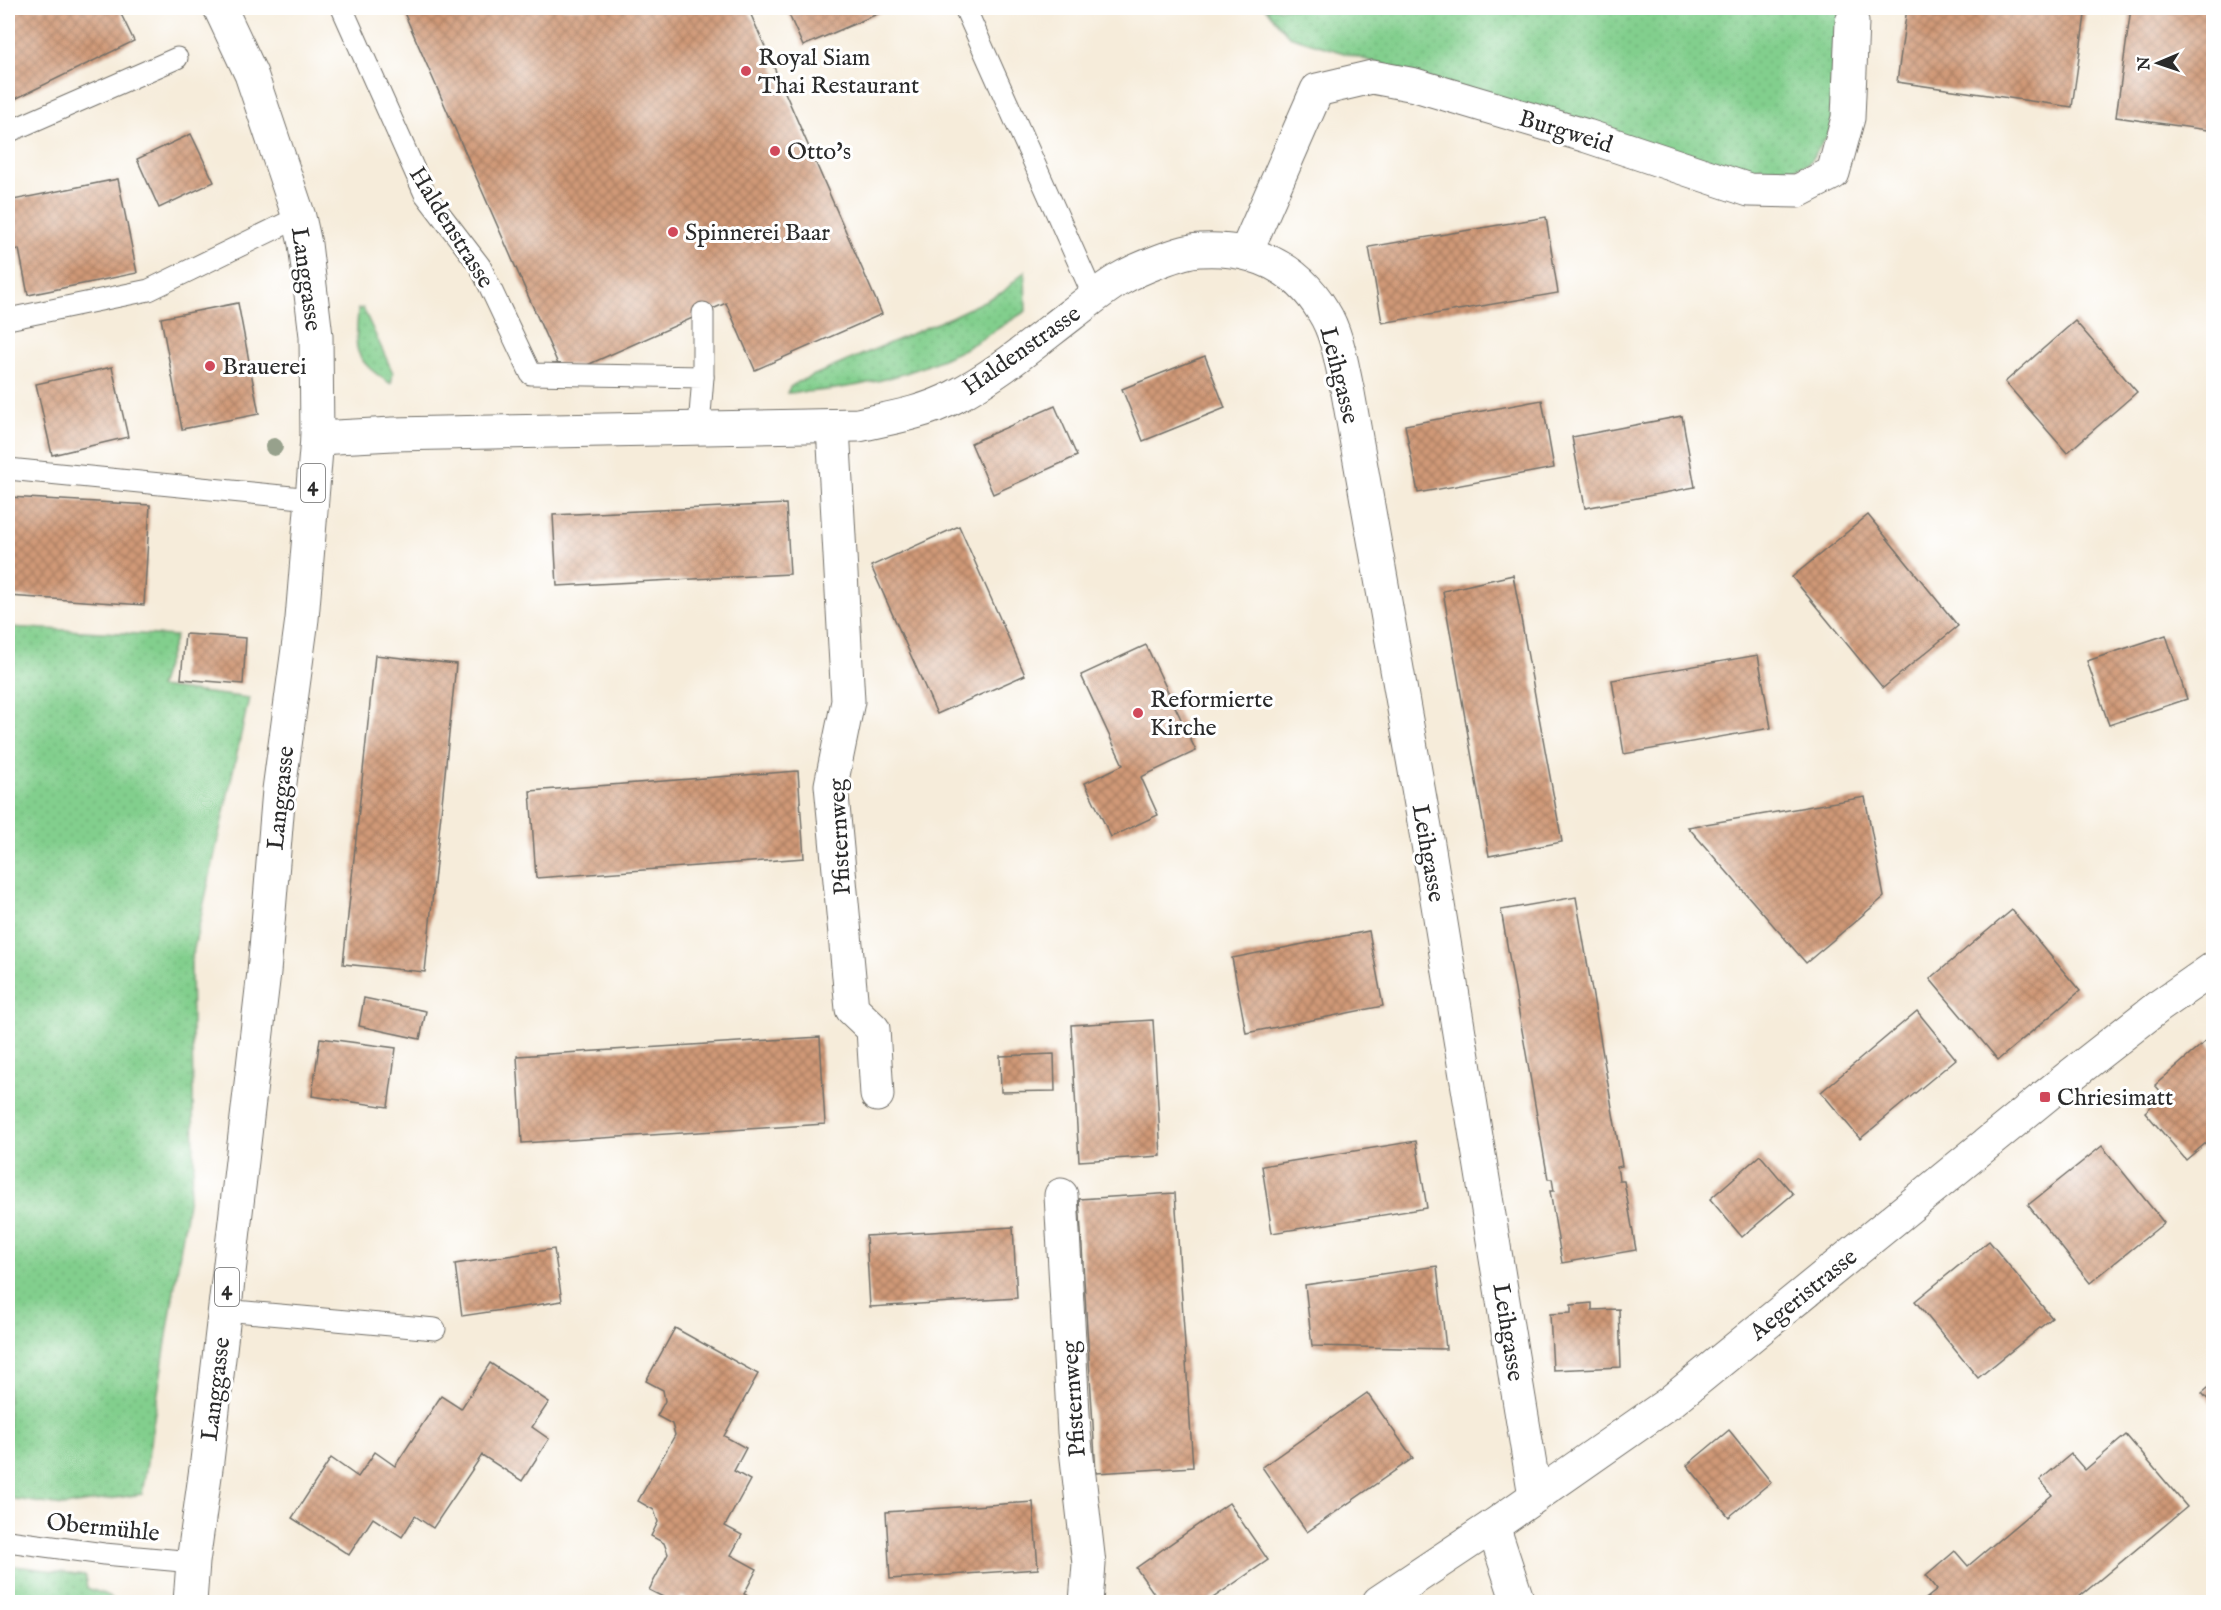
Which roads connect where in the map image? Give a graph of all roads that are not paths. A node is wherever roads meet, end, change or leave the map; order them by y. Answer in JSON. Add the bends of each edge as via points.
{"nodes":[{"id":1,"x":220,"y":8,"type":"edge"},
{"id":2,"x":342,"y":8,"type":"edge"},
{"id":3,"x":965,"y":8,"type":"edge"},
{"id":4,"x":1852,"y":22,"type":"dead end"},
{"id":5,"x":177,"y":58,"type":"dead end"},
{"id":6,"x":8,"y":132,"type":"edge"},
{"id":7,"x":299,"y":217,"type":"junction"},
{"id":8,"x":1246,"y":252,"type":"junction"},
{"id":9,"x":1094,"y":297,"type":"junction"},
{"id":10,"x":703,"y":314,"type":"dead end"},
{"id":11,"x":8,"y":320,"type":"edge"},
{"id":12,"x":703,"y":377,"type":"junction"},
{"id":13,"x":699,"y":427,"type":"junction"},
{"id":14,"x":833,"y":427,"type":"junction"},
{"id":15,"x":317,"y":438,"type":"junction"},
{"id":16,"x":8,"y":469,"type":"edge"},
{"id":17,"x":312,"y":499,"type":"junction"},
{"id":18,"x":2214,"y":968,"type":"edge"},
{"id":19,"x":878,"y":1095,"type":"dead end"},
{"id":20,"x":1060,"y":1195,"type":"dead end"},
{"id":21,"x":224,"y":1310,"type":"junction"},
{"id":22,"x":435,"y":1329,"type":"dead end"},
{"id":23,"x":1535,"y":1496,"type":"junction"},
{"id":24,"x":1493,"y":1526,"type":"junction"},
{"id":25,"x":8,"y":1541,"type":"edge"},
{"id":26,"x":193,"y":1562,"type":"junction"},
{"id":27,"x":190,"y":1602,"type":"edge"},
{"id":28,"x":1086,"y":1602,"type":"edge"},
{"id":29,"x":1379,"y":1602,"type":"edge"},
{"id":30,"x":1518,"y":1602,"type":"edge"}],
"edges":[{"from":1,"to":7,"type":"street","name":"Langgasse","number":"4","via":[[251,74]]},
{"from":2,"to":12,"type":"lane","name":"Haldenstrasse","via":[[425,194],[480,266],[531,374]]},
{"from":3,"to":9,"type":"lane","name":"Haldenstrasse"},
{"from":4,"to":8,"type":"street","name":"Burgweid","via":[[1848,118],[1833,173],[1798,191],[1749,190],[1587,136],[1415,85],[1372,77],[1317,90]]},
{"from":5,"to":6,"type":"lane"},
{"from":7,"to":11,"type":"lane","via":[[149,290]]},
{"from":7,"to":15,"type":"street","name":"Langgasse","number":"4","via":[[316,336]]},
{"from":8,"to":9,"type":"street","name":"Haldenstrasse","via":[[1198,250],[1139,269]]},
{"from":8,"to":23,"type":"street","name":"Leihgasse","via":[[1288,272],[1309,292],[1324,312],[1340,358],[1428,844]]},
{"from":9,"to":14,"type":"street","name":"Haldenstrasse","via":[[987,378],[953,398],[914,413]]},
{"from":10,"to":12,"type":"lane"},
{"from":12,"to":13,"type":"lane"},
{"from":13,"to":14,"type":"street","name":"Haldenstrasse"},
{"from":13,"to":15,"type":"street","name":"Haldenstrasse"},
{"from":14,"to":19,"type":"street","name":"Pfisternweg","via":[[848,701],[831,785],[852,1009],[873,1029]]},
{"from":15,"to":17,"type":"street","name":"Langgasse","number":"4"},
{"from":16,"to":17,"type":"lane"},
{"from":17,"to":21,"type":"street","name":"Langgasse","number":"4","via":[[302,619],[279,790],[264,972]]},
{"from":18,"to":23,"type":"street","name":"Aegeristrasse","via":[[2070,1076],[1669,1403]]},
{"from":20,"to":28,"type":"street","name":"Pfisternweg","via":[[1074,1432],[1089,1564]]},
{"from":21,"to":22,"type":"lane"},
{"from":21,"to":26,"type":"street","name":"Langgasse","number":"4"},
{"from":23,"to":24,"type":"street","name":"Aegeristrasse"},
{"from":24,"to":29,"type":"street","name":"Aegeristrasse"},
{"from":24,"to":30,"type":"street"},
{"from":25,"to":26,"type":"lane","name":"Obermühle"},
{"from":26,"to":27,"type":"street","name":"Langgasse","number":"4"}]}
